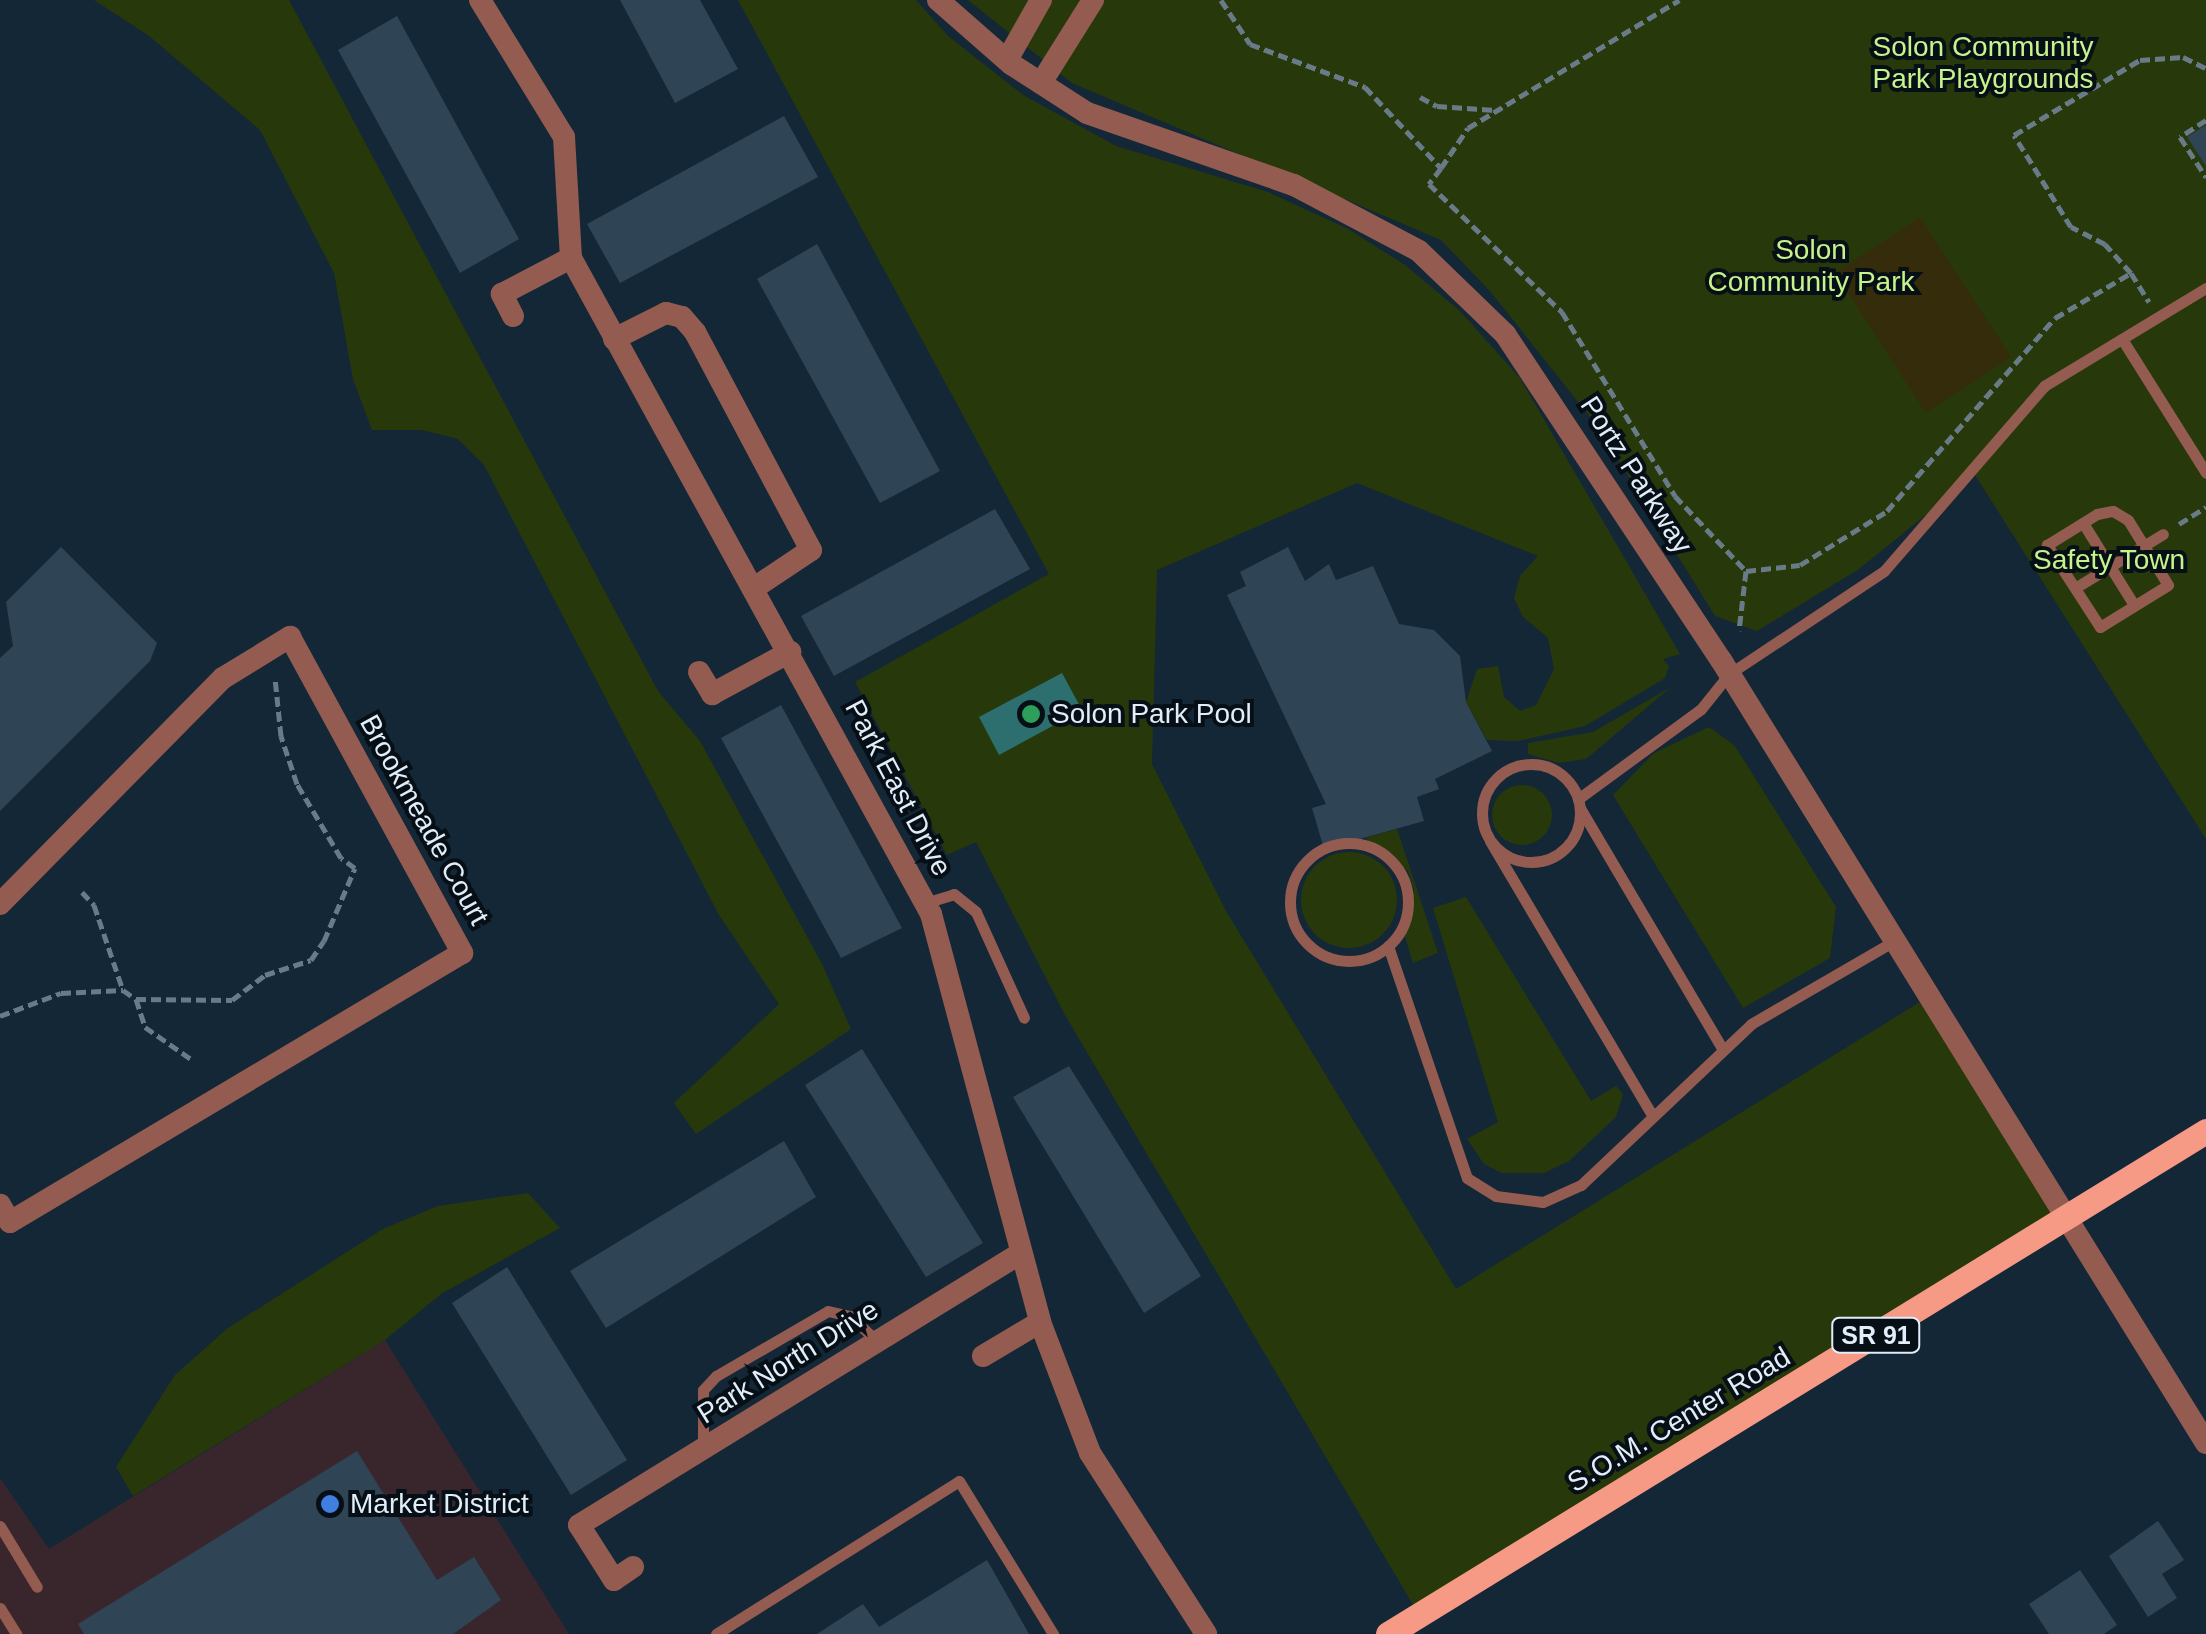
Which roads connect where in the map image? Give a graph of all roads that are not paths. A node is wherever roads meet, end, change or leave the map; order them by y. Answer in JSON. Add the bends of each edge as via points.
{"nodes":[{"id":1,"x":480,"y":0,"type":"edge"},
{"id":2,"x":938,"y":0,"type":"edge"},
{"id":3,"x":1042,"y":0,"type":"edge"},
{"id":4,"x":1093,"y":0,"type":"edge"},
{"id":5,"x":1008,"y":60,"type":"junction"},
{"id":6,"x":1042,"y":83,"type":"junction"},
{"id":7,"x":571,"y":258,"type":"junction"},
{"id":8,"x":2206,"y":288,"type":"edge"},
{"id":9,"x":513,"y":316,"type":"dead end"},
{"id":10,"x":614,"y":339,"type":"junction"},
{"id":11,"x":2122,"y":339,"type":"junction"},
{"id":12,"x":2206,"y":473,"type":"edge"},
{"id":13,"x":2083,"y":523,"type":"junction"},
{"id":14,"x":2163,"y":534,"type":"dead end"},
{"id":15,"x":2144,"y":546,"type":"junction"},
{"id":16,"x":2110,"y":566,"type":"junction"},
{"id":17,"x":754,"y":588,"type":"junction"},
{"id":18,"x":2075,"y":588,"type":"junction"},
{"id":19,"x":2134,"y":605,"type":"junction"},
{"id":20,"x":790,"y":652,"type":"junction"},
{"id":21,"x":700,"y":672,"type":"dead end"},
{"id":22,"x":1730,"y":674,"type":"junction"},
{"id":23,"x":1579,"y":804,"type":"junction"},
{"id":24,"x":1490,"y":842,"type":"junction"},
{"id":25,"x":925,"y":903,"type":"junction"},
{"id":26,"x":0,"y":904,"type":"edge"},
{"id":27,"x":1894,"y":941,"type":"junction"},
{"id":28,"x":1388,"y":946,"type":"junction"},
{"id":29,"x":1024,"y":1018,"type":"dead end"},
{"id":30,"x":1722,"y":1048,"type":"junction"},
{"id":31,"x":1652,"y":1115,"type":"junction"},
{"id":32,"x":2206,"y":1132,"type":"edge"},
{"id":33,"x":0,"y":1206,"type":"edge"},
{"id":34,"x":2066,"y":1219,"type":"junction"},
{"id":35,"x":1022,"y":1253,"type":"junction"},
{"id":36,"x":1040,"y":1322,"type":"junction"},
{"id":37,"x":878,"y":1342,"type":"junction"},
{"id":38,"x":983,"y":1356,"type":"dead end"},
{"id":39,"x":2206,"y":1443,"type":"edge"},
{"id":40,"x":703,"y":1450,"type":"junction"},
{"id":41,"x":0,"y":1526,"type":"edge"},
{"id":42,"x":633,"y":1566,"type":"dead end"},
{"id":43,"x":38,"y":1587,"type":"dead end"},
{"id":44,"x":0,"y":1608,"type":"edge"},
{"id":45,"x":16,"y":1634,"type":"edge"},
{"id":46,"x":716,"y":1634,"type":"edge"},
{"id":47,"x":1052,"y":1634,"type":"edge"},
{"id":48,"x":1206,"y":1634,"type":"edge"},
{"id":49,"x":1388,"y":1634,"type":"edge"}],
"edges":[{"from":1,"to":7,"type":"street","name":"Park East Drive","via":[[564,137]]},
{"from":2,"to":5,"type":"street","name":"Portz Parkway"},
{"from":3,"to":5,"type":"street"},
{"from":4,"to":6,"type":"street"},
{"from":5,"to":6,"type":"street","name":"Portz Parkway"},
{"from":6,"to":22,"type":"street","name":"Portz Parkway","via":[[1087,113],[1294,185],[1419,250],[1464,289],[1531,370]]},
{"from":7,"to":9,"type":"street","via":[[502,294]]},
{"from":7,"to":10,"type":"street","name":"Park East Drive"},
{"from":8,"to":11,"type":"lane"},
{"from":10,"to":17,"type":"street","name":"Park East Drive"},
{"from":10,"to":17,"type":"street","via":[[666,314],[682,318],[695,332],[812,550]]},
{"from":11,"to":12,"type":"lane"},
{"from":11,"to":22,"type":"lane","via":[[2044,386],[1884,571]]},
{"from":13,"to":15,"type":"lane","via":[[2113,512],[2128,520]]},
{"from":13,"to":16,"type":"lane"},
{"from":13,"to":18,"type":"lane","via":[[2047,545]]},
{"from":14,"to":15,"type":"lane"},
{"from":15,"to":16,"type":"lane"},
{"from":15,"to":19,"type":"lane","via":[[2168,584]]},
{"from":16,"to":18,"type":"lane"},
{"from":16,"to":19,"type":"lane"},
{"from":17,"to":20,"type":"street","name":"Park East Drive"},
{"from":18,"to":19,"type":"lane","via":[[2100,627]]},
{"from":20,"to":21,"type":"street","via":[[712,694]]},
{"from":20,"to":25,"type":"street","name":"Park East Drive"},
{"from":22,"to":23,"type":"lane","via":[[1701,709]]},
{"from":22,"to":27,"type":"street","name":"Portz Parkway"},
{"from":23,"to":24,"type":"lane","via":[[1566,848],[1548,860],[1506,856]]},
{"from":23,"to":24,"type":"lane","via":[[1570,782],[1537,764],[1501,774],[1482,805]]},
{"from":23,"to":30,"type":"lane"},
{"from":24,"to":31,"type":"lane"},
{"from":25,"to":29,"type":"lane","via":[[954,894],[976,912]]},
{"from":25,"to":35,"type":"street","name":"Park East Drive"},
{"from":26,"to":33,"type":"street","name":"Brookmeade Court","via":[[223,678],[290,636],[462,953],[10,1222]]},
{"from":27,"to":30,"type":"lane"},
{"from":27,"to":34,"type":"street","name":"Portz Parkway"},
{"from":28,"to":28,"type":"lane","via":[[1344,962],[1307,945],[1288,909],[1296,870],[1348,845],[1383,850],[1397,864],[1410,900],[1406,920]]},
{"from":28,"to":31,"type":"lane","via":[[1467,1178],[1496,1196],[1542,1202],[1581,1185]]},
{"from":30,"to":31,"type":"lane"},
{"from":32,"to":34,"type":"main road","name":"S.O.M. Center Road","number":"SR 91"},
{"from":34,"to":39,"type":"street","name":"Portz Parkway"},
{"from":34,"to":49,"type":"main road","name":"S.O.M. Center Road","number":"SR 91"},
{"from":35,"to":36,"type":"street","name":"Park East Drive"},
{"from":35,"to":37,"type":"street","name":"Park North Drive"},
{"from":36,"to":38,"type":"street"},
{"from":36,"to":48,"type":"street","name":"Park East Drive","via":[[1090,1453]]},
{"from":37,"to":40,"type":"street","name":"Park North Drive"},
{"from":37,"to":40,"type":"lane","via":[[850,1316],[828,1310],[716,1376],[703,1390]]},
{"from":40,"to":42,"type":"street","name":"Park North Drive","via":[[579,1525],[614,1580]]},
{"from":41,"to":43,"type":"lane"},
{"from":44,"to":45,"type":"lane"},
{"from":46,"to":47,"type":"lane","via":[[959,1481]]}]}
